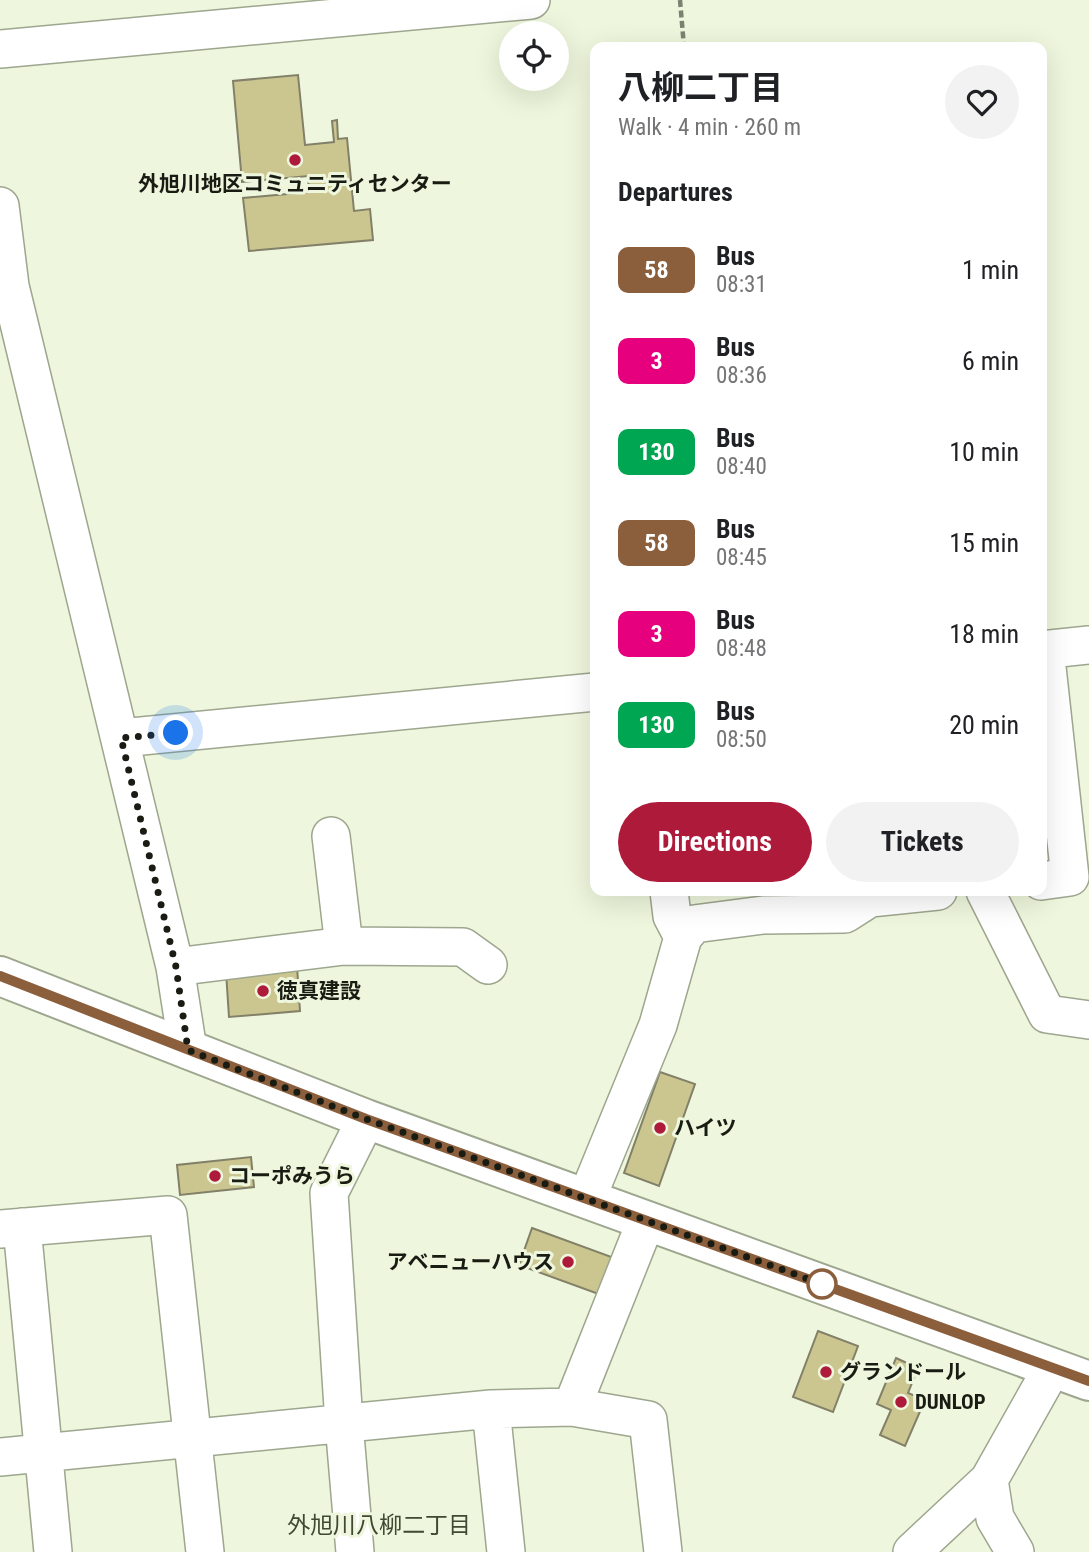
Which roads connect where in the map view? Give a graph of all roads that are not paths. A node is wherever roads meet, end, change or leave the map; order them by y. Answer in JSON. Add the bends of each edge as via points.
{"nodes":[{"id":1,"x":531,"y":0,"type":"edge"},
{"id":2,"x":0,"y":49,"type":"edge"},
{"id":3,"x":0,"y":206,"type":"edge"},
{"id":4,"x":1089,"y":645,"type":"edge"},
{"id":5,"x":1047,"y":650,"type":"edge"},
{"id":6,"x":1047,"y":688,"type":"edge"},
{"id":7,"x":590,"y":692,"type":"edge"},
{"id":8,"x":121,"y":738,"type":"junction"},
{"id":9,"x":331,"y":836,"type":"dead end"},
{"id":10,"x":1067,"y":878,"type":"edge"},
{"id":11,"x":670,"y":896,"type":"edge"},
{"id":12,"x":889,"y":896,"type":"edge"},
{"id":13,"x":988,"y":896,"type":"edge"},
{"id":14,"x":761,"y":903,"type":"edge"},
{"id":15,"x":683,"y":937,"type":"junction"},
{"id":16,"x":344,"y":946,"type":"junction"},
{"id":17,"x":488,"y":965,"type":"dead end"},
{"id":18,"x":176,"y":967,"type":"junction"},
{"id":19,"x":0,"y":976,"type":"edge"},
{"id":20,"x":1089,"y":1020,"type":"edge"},
{"id":21,"x":188,"y":1050,"type":"junction"},
{"id":22,"x":366,"y":1119,"type":"junction"},
{"id":23,"x":587,"y":1198,"type":"junction"},
{"id":24,"x":646,"y":1221,"type":"junction"},
{"id":25,"x":11,"y":1228,"type":"edge"},
{"id":26,"x":1052,"y":1368,"type":"junction"},
{"id":27,"x":1089,"y":1381,"type":"edge"},
{"id":28,"x":572,"y":1407,"type":"junction"},
{"id":29,"x":491,"y":1409,"type":"junction"},
{"id":30,"x":344,"y":1423,"type":"junction"},
{"id":31,"x":192,"y":1438,"type":"junction"},
{"id":32,"x":44,"y":1453,"type":"junction"},
{"id":33,"x":0,"y":1457,"type":"edge"},
{"id":34,"x":989,"y":1480,"type":"junction"},
{"id":35,"x":53,"y":1552,"type":"edge"},
{"id":36,"x":205,"y":1552,"type":"edge"},
{"id":37,"x":355,"y":1552,"type":"edge"},
{"id":38,"x":506,"y":1552,"type":"edge"},
{"id":39,"x":663,"y":1552,"type":"edge"},
{"id":40,"x":912,"y":1552,"type":"edge"},
{"id":41,"x":1015,"y":1552,"type":"edge"}],
"edges":[{"from":1,"to":2,"type":"street"},
{"from":3,"to":8,"type":"street","via":[[10,286]]},
{"from":4,"to":5,"type":"street"},
{"from":6,"to":10,"type":"street"},
{"from":7,"to":8,"type":"street"},
{"from":8,"to":18,"type":"street"},
{"from":9,"to":16,"type":"street"},
{"from":11,"to":15,"type":"street","via":[[672,916]]},
{"from":12,"to":14,"type":"street","via":[[870,898],[845,914]]},
{"from":13,"to":20,"type":"street","via":[[1047,1014]]},
{"from":14,"to":15,"type":"street","via":[[694,924]]},
{"from":15,"to":23,"type":"street","via":[[658,1025]]},
{"from":16,"to":17,"type":"street","via":[[463,947]]},
{"from":16,"to":18,"type":"street"},
{"from":18,"to":21,"type":"street"},
{"from":19,"to":21,"type":"main road"},
{"from":21,"to":22,"type":"main road"},
{"from":22,"to":23,"type":"main road"},
{"from":22,"to":30,"type":"street","via":[[329,1193]]},
{"from":23,"to":24,"type":"main road"},
{"from":24,"to":26,"type":"main road"},
{"from":24,"to":28,"type":"street"},
{"from":25,"to":31,"type":"street","via":[[168,1215]]},
{"from":25,"to":32,"type":"street"},
{"from":26,"to":27,"type":"main road"},
{"from":26,"to":34,"type":"street"},
{"from":28,"to":29,"type":"street"},
{"from":28,"to":39,"type":"street","via":[[648,1420]]},
{"from":29,"to":30,"type":"street"},
{"from":29,"to":38,"type":"street"},
{"from":30,"to":31,"type":"street"},
{"from":30,"to":37,"type":"street"},
{"from":31,"to":32,"type":"street"},
{"from":31,"to":36,"type":"street"},
{"from":32,"to":33,"type":"street"},
{"from":32,"to":35,"type":"street"},
{"from":34,"to":40,"type":"street"},
{"from":34,"to":41,"type":"street","via":[[995,1518]]}]}
